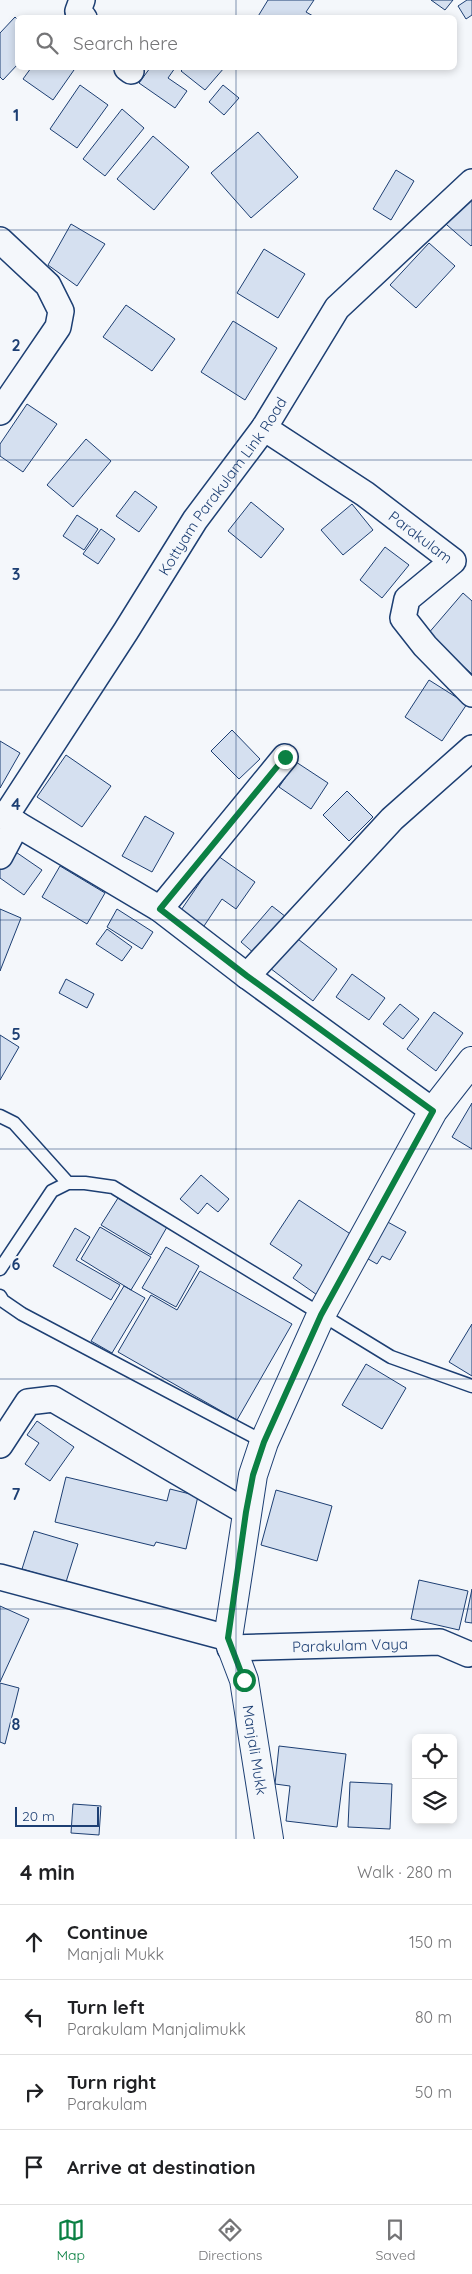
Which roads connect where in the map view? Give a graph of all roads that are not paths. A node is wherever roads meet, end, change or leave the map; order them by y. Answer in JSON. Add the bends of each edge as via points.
{"nodes":[{"id":1,"x":82,"y":0,"type":"edge"},
{"id":2,"x":81,"y":15,"type":"edge"},
{"id":3,"x":472,"y":182,"type":"edge"},
{"id":4,"x":0,"y":240,"type":"edge"},
{"id":5,"x":0,"y":412,"type":"edge"},
{"id":6,"x":264,"y":428,"type":"junction"},
{"id":7,"x":462,"y":567,"type":"edge"},
{"id":8,"x":472,"y":694,"type":"edge"},
{"id":9,"x":472,"y":748,"type":"edge"},
{"id":10,"x":285,"y":757,"type":"dead end"},
{"id":11,"x":7,"y":819,"type":"edge"},
{"id":12,"x":0,"y":856,"type":"edge"},
{"id":13,"x":160,"y":909,"type":"junction"},
{"id":14,"x":247,"y":976,"type":"junction"},
{"id":15,"x":472,"y":1061,"type":"edge"},
{"id":16,"x":433,"y":1111,"type":"junction"},
{"id":17,"x":0,"y":1116,"type":"edge"},
{"id":18,"x":68,"y":1183,"type":"junction"},
{"id":19,"x":0,"y":1269,"type":"edge"},
{"id":20,"x":0,"y":1296,"type":"edge"},
{"id":21,"x":321,"y":1315,"type":"junction"},
{"id":22,"x":472,"y":1386,"type":"edge"},
{"id":23,"x":264,"y":1442,"type":"junction"},
{"id":24,"x":0,"y":1445,"type":"edge"},
{"id":25,"x":246,"y":1512,"type":"junction"},
{"id":26,"x":0,"y":1577,"type":"edge"},
{"id":27,"x":229,"y":1643,"type":"junction"},
{"id":28,"x":468,"y":1654,"type":"dead end"},
{"id":29,"x":269,"y":1839,"type":"edge"}],
"edges":[{"from":1,"to":2,"type":"street","via":[[78,11]]},
{"from":3,"to":6,"type":"street","name":"Kottyam Parakulam Link Road","via":[[337,308]]},
{"from":4,"to":5,"type":"street","via":[[48,285],[62,311],[58,327]]},
{"from":6,"to":7,"type":"street","name":"Parakulam","via":[[365,494]]},
{"from":6,"to":11,"type":"street","name":"Kottyam Parakulam Link Road","via":[[195,520]]},
{"from":7,"to":8,"type":"street","name":"Parakulam","via":[[407,599],[403,618],[425,646]]},
{"from":9,"to":14,"type":"street","via":[[392,819]]},
{"from":10,"to":13,"type":"street"},
{"from":11,"to":12,"type":"street","name":"Kottyam Parakulam Link Road"},
{"from":11,"to":13,"type":"street"},
{"from":13,"to":14,"type":"street"},
{"from":14,"to":16,"type":"street"},
{"from":15,"to":16,"type":"street"},
{"from":16,"to":21,"type":"street"},
{"from":17,"to":18,"type":"lane","via":[[14,1123]]},
{"from":18,"to":19,"type":"lane","via":[[52,1191]]},
{"from":18,"to":21,"type":"lane","via":[[113,1186]]},
{"from":20,"to":23,"type":"lane","via":[[22,1314]]},
{"from":21,"to":22,"type":"lane","via":[[391,1357]]},
{"from":21,"to":23,"type":"street"},
{"from":23,"to":25,"type":"street"},
{"from":24,"to":25,"type":"street","via":[[28,1402],[54,1399]]},
{"from":25,"to":27,"type":"street"},
{"from":26,"to":27,"type":"street","name":"Parakulam Vaya"},
{"from":27,"to":28,"type":"street","name":"Parakulam Vaya","via":[[440,1642]]},
{"from":27,"to":29,"type":"street","name":"Manjali Mukk","via":[[244,1680]]}]}
